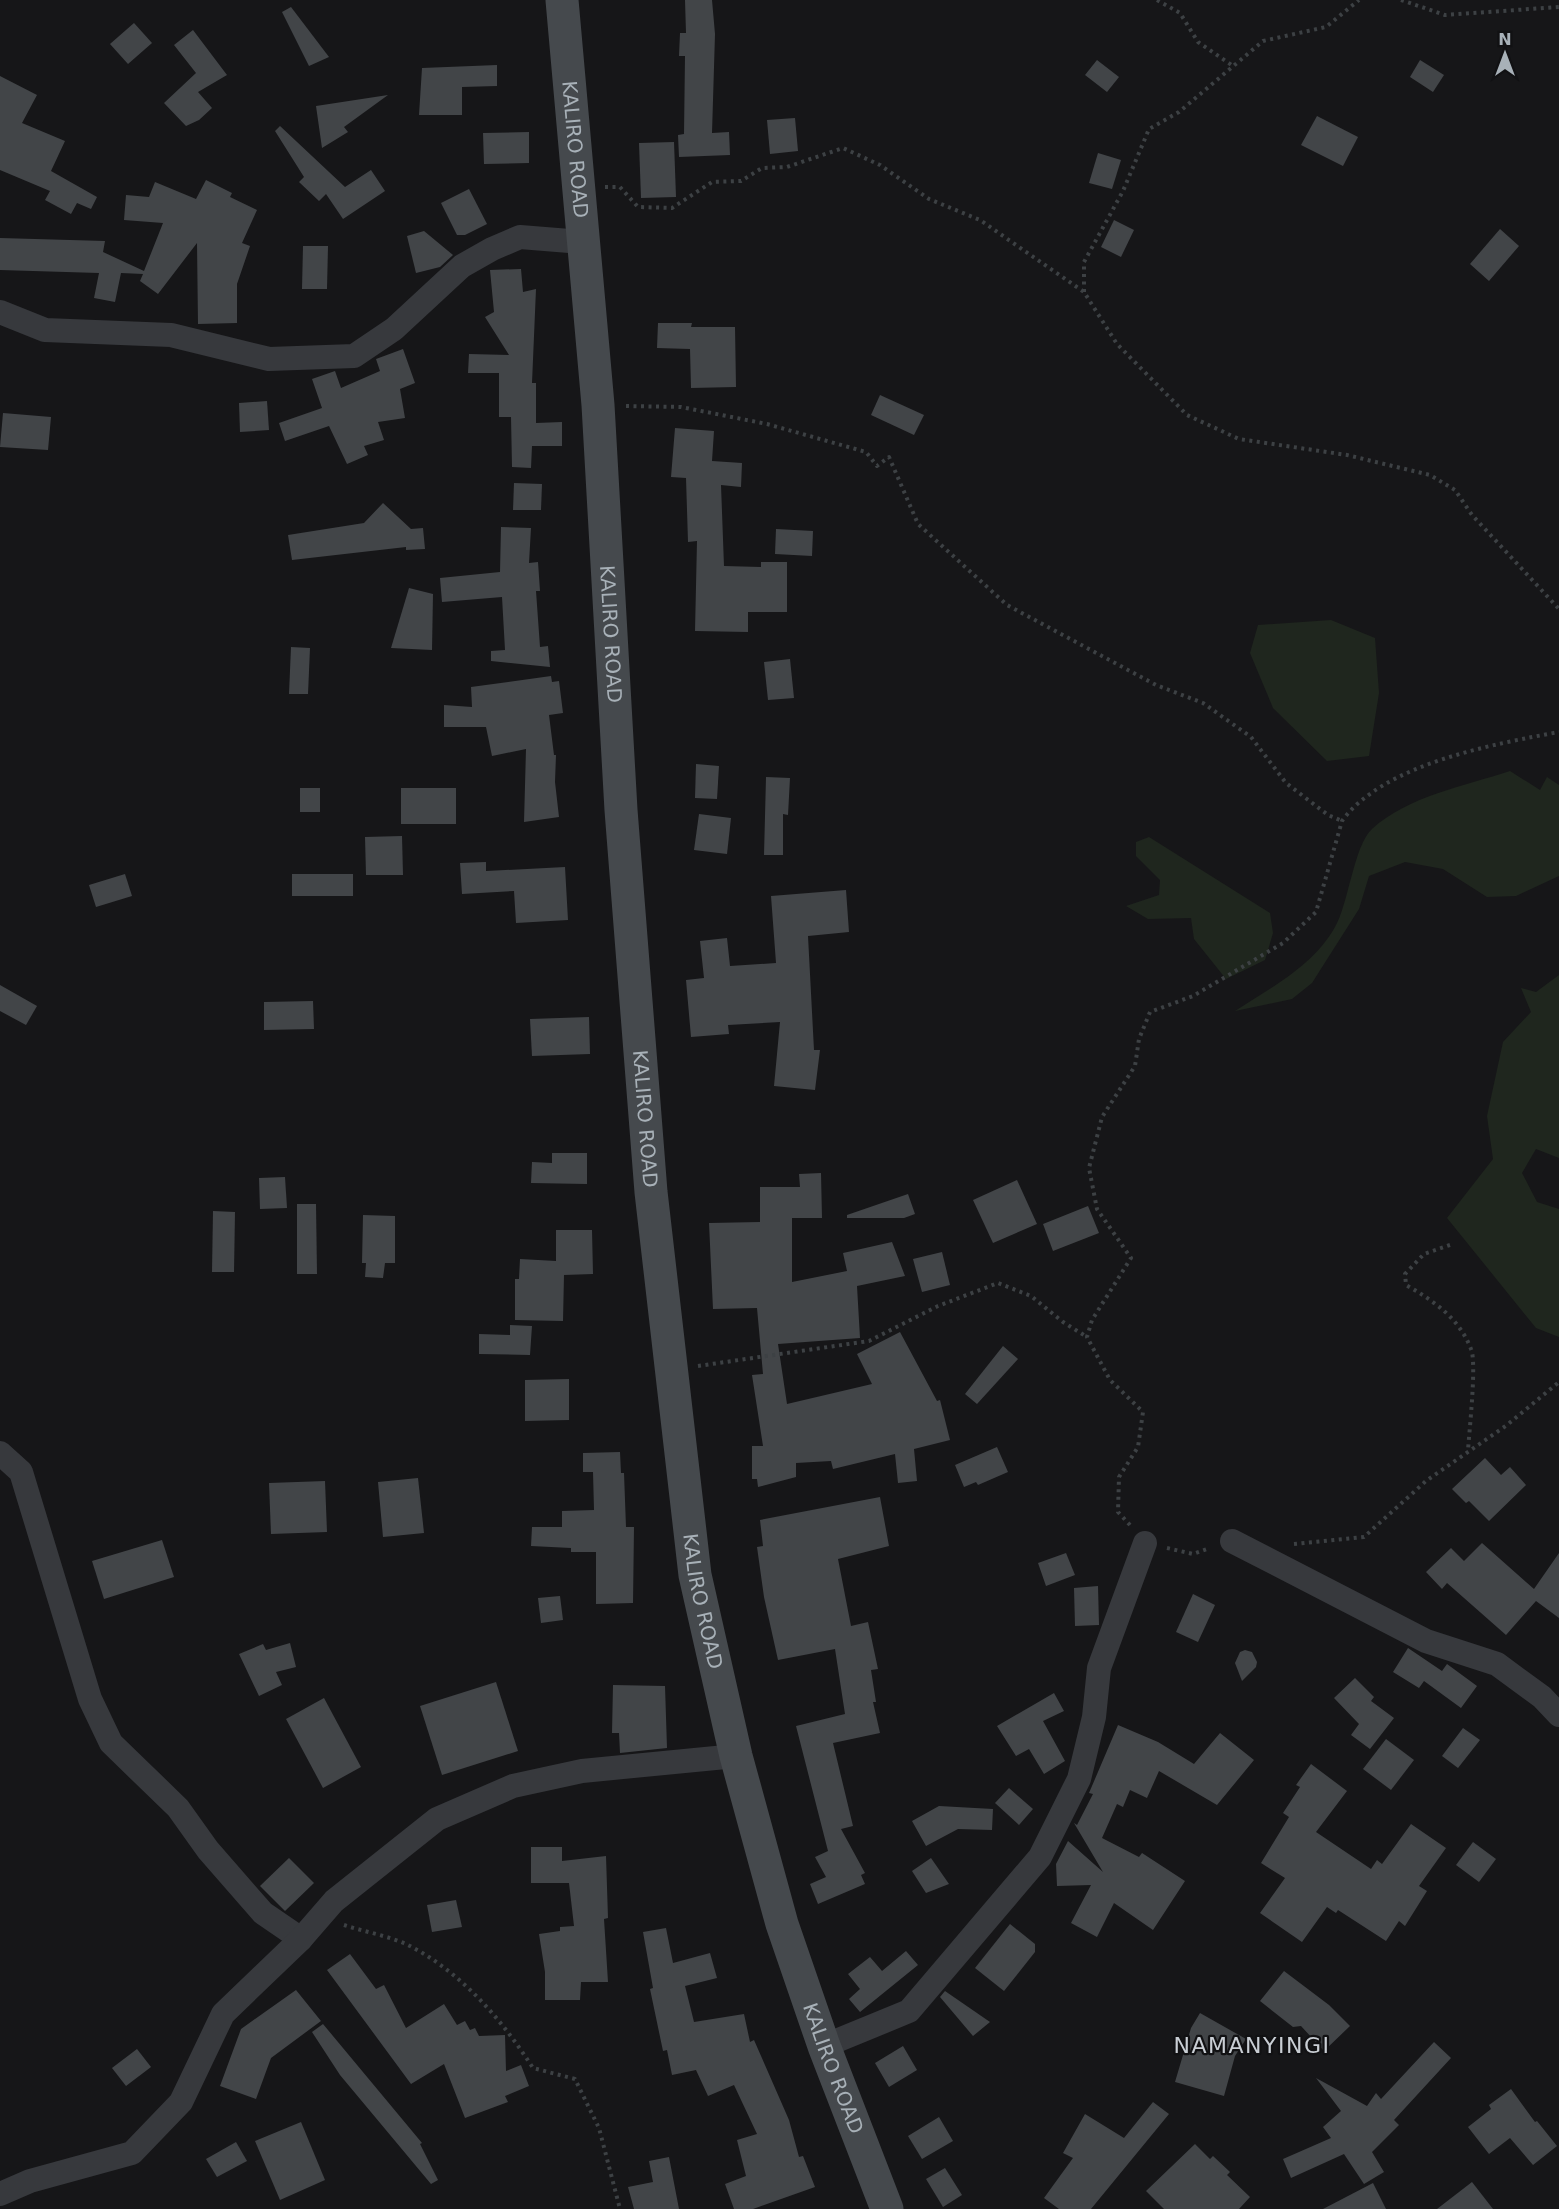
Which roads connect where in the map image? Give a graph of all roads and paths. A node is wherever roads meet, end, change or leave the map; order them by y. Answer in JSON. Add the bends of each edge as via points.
{"nodes":[{"id":1,"x":562,"y":0,"type":"edge"},
{"id":2,"x":1157,"y":0,"type":"edge"},
{"id":3,"x":1359,"y":0,"type":"edge"},
{"id":4,"x":1401,"y":0,"type":"edge"},
{"id":5,"x":1559,"y":7,"type":"edge"},
{"id":6,"x":1233,"y":66,"type":"junction"},
{"id":7,"x":578,"y":187,"type":"junction"},
{"id":8,"x":582,"y":242,"type":"junction"},
{"id":9,"x":1084,"y":292,"type":"junction"},
{"id":10,"x":0,"y":312,"type":"edge"},
{"id":11,"x":598,"y":405,"type":"junction"},
{"id":12,"x":1559,"y":609,"type":"edge"},
{"id":13,"x":1559,"y":732,"type":"edge"},
{"id":14,"x":1342,"y":821,"type":"junction"},
{"id":15,"x":1450,"y":1245,"type":"dead end"},
{"id":16,"x":1087,"y":1337,"type":"junction"},
{"id":17,"x":673,"y":1370,"type":"junction"},
{"id":18,"x":1559,"y":1382,"type":"edge"},
{"id":19,"x":1468,"y":1452,"type":"junction"},
{"id":20,"x":0,"y":1453,"type":"edge"},
{"id":21,"x":1232,"y":1541,"type":"joint"},
{"id":22,"x":1145,"y":1543,"type":"junction"},
{"id":23,"x":1283,"y":1545,"type":"dead end"},
{"id":24,"x":1559,"y":1715,"type":"edge"},
{"id":25,"x":736,"y":1755,"type":"junction"},
{"id":26,"x":320,"y":1917,"type":"junction"},
{"id":27,"x":301,"y":1939,"type":"junction"},
{"id":28,"x":824,"y":2046,"type":"junction"},
{"id":29,"x":0,"y":2194,"type":"edge"},
{"id":30,"x":620,"y":2209,"type":"edge"},
{"id":31,"x":887,"y":2209,"type":"edge"}],
"edges":[{"from":1,"to":7,"type":"main road","name":"KALIRO ROAD"},
{"from":2,"to":6,"type":"path","via":[[1180,13],[1198,42]]},
{"from":3,"to":6,"type":"path","via":[[1326,27],[1263,41]]},
{"from":4,"to":5,"type":"path","via":[[1445,15]]},
{"from":6,"to":9,"type":"path","via":[[1179,112],[1149,129],[1123,191],[1084,262]]},
{"from":7,"to":8,"type":"main road","name":"KALIRO ROAD"},
{"from":7,"to":9,"type":"path","via":[[620,187],[638,207],[672,208],[712,182],[741,181],[762,168],[787,167],[843,148],[880,165],[929,199],[980,220]]},
{"from":8,"to":10,"type":"street","via":[[520,237],[492,249],[462,266],[394,329],[354,356],[269,358],[171,335],[45,330]]},
{"from":8,"to":11,"type":"main road","name":"KALIRO ROAD"},
{"from":9,"to":12,"type":"path","via":[[1117,344],[1186,414],[1239,439],[1347,455],[1430,475],[1455,490],[1472,515]]},
{"from":11,"to":14,"type":"path","via":[[681,407],[767,424],[866,452],[877,466],[890,457],[918,524],[1007,605],[1156,685],[1203,703],[1251,737],[1286,783]]},
{"from":11,"to":17,"type":"main road","name":"KALIRO ROAD","via":[[621,810],[651,1192]]},
{"from":13,"to":14,"type":"path","via":[[1497,743],[1391,778]]},
{"from":14,"to":16,"type":"path","via":[[1316,912],[1283,943],[1193,996],[1150,1012],[1139,1039],[1135,1066],[1102,1117],[1089,1168],[1097,1209],[1131,1258],[1092,1320]]},
{"from":15,"to":19,"type":"path","via":[[1424,1254],[1405,1274],[1406,1285],[1431,1299],[1454,1320],[1473,1351]]},
{"from":16,"to":17,"type":"path","via":[[1031,1296],[999,1283],[938,1306],[869,1341]]},
{"from":16,"to":22,"type":"path","via":[[1110,1380],[1143,1412],[1138,1446],[1119,1477],[1118,1512]]},
{"from":17,"to":25,"type":"main road","name":"KALIRO ROAD","via":[[695,1575]]},
{"from":18,"to":19,"type":"path"},
{"from":19,"to":23,"type":"path","via":[[1426,1481],[1364,1537]]},
{"from":20,"to":27,"type":"street","via":[[21,1472],[90,1699],[111,1743],[178,1808],[208,1850],[263,1913]]},
{"from":21,"to":22,"type":"path","via":[[1193,1554]]},
{"from":21,"to":24,"type":"street","via":[[1426,1641],[1497,1664],[1542,1697]]},
{"from":22,"to":28,"type":"street","via":[[1099,1668],[1094,1717],[1079,1779],[1040,1857],[909,2011]]},
{"from":25,"to":26,"type":"street","via":[[582,1772],[513,1786],[437,1819],[334,1901]]},
{"from":25,"to":28,"type":"main road","name":"KALIRO ROAD","via":[[782,1924]]},
{"from":26,"to":27,"type":"street"},
{"from":26,"to":30,"type":"path","via":[[409,1946],[458,1977],[516,2042],[533,2068],[575,2079],[599,2128]]},
{"from":27,"to":29,"type":"street","via":[[223,2014],[181,2102],[132,2153],[30,2181]]},
{"from":28,"to":31,"type":"main road","name":"KALIRO ROAD"}]}
